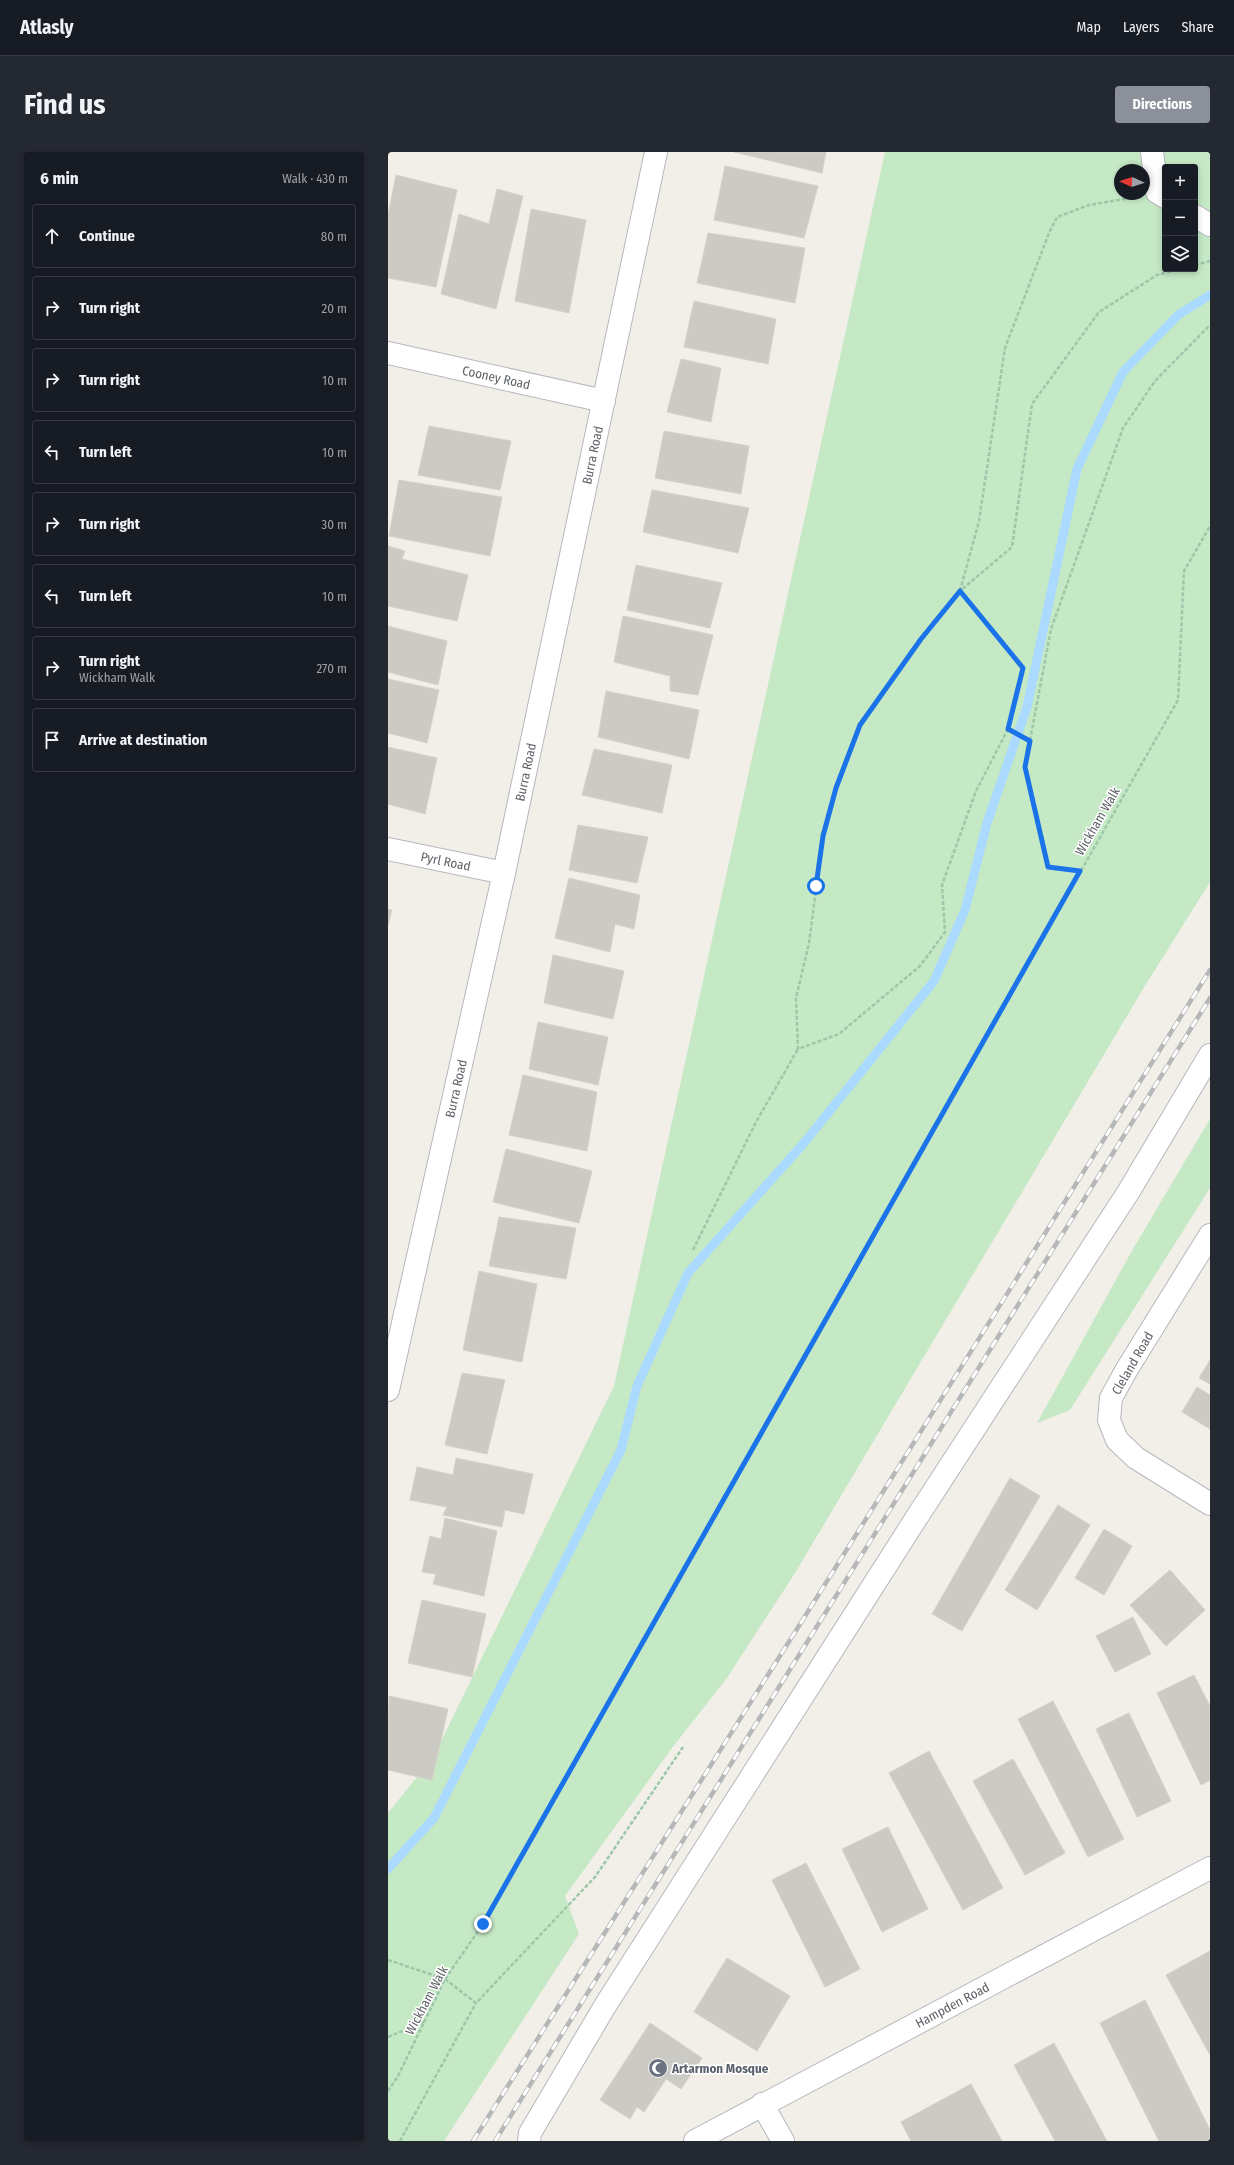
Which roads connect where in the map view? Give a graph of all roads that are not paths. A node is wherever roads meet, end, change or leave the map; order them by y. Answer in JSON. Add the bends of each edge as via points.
{"nodes":[{"id":1,"x":656,"y":152,"type":"edge"},
{"id":2,"x":1152,"y":152,"type":"edge"},
{"id":3,"x":1161,"y":194,"type":"edge"},
{"id":4,"x":1198,"y":218,"type":"edge"},
{"id":5,"x":1210,"y":224,"type":"edge"},
{"id":6,"x":388,"y":353,"type":"edge"},
{"id":7,"x":604,"y":400,"type":"junction"},
{"id":8,"x":388,"y":849,"type":"edge"},
{"id":9,"x":504,"y":872,"type":"junction"},
{"id":10,"x":1210,"y":1055,"type":"edge"},
{"id":11,"x":1210,"y":1235,"type":"edge"},
{"id":12,"x":391,"y":1361,"type":"edge"},
{"id":13,"x":388,"y":1390,"type":"edge"},
{"id":14,"x":1210,"y":1504,"type":"edge"},
{"id":15,"x":1210,"y":1868,"type":"edge"},
{"id":16,"x":762,"y":2104,"type":"junction"},
{"id":17,"x":529,"y":2141,"type":"edge"},
{"id":18,"x":695,"y":2141,"type":"edge"},
{"id":19,"x":783,"y":2141,"type":"edge"}],
"edges":[{"from":1,"to":7,"type":"street","name":"Burra Road"},
{"from":2,"to":3,"type":"street"},
{"from":4,"to":5,"type":"street"},
{"from":6,"to":7,"type":"street","name":"Cooney Road"},
{"from":7,"to":9,"type":"street","name":"Burra Road"},
{"from":8,"to":9,"type":"street","name":"Pyrl Road"},
{"from":9,"to":12,"type":"street","name":"Burra Road"},
{"from":10,"to":17,"type":"street","via":[[1129,1191],[605,2006],[530,2133]]},
{"from":11,"to":14,"type":"street","name":"Cleland Road","via":[[1111,1398],[1109,1420],[1117,1440],[1136,1458]]},
{"from":12,"to":13,"type":"street","name":"Burra Road"},
{"from":15,"to":16,"type":"street","name":"Hampden Road"},
{"from":16,"to":18,"type":"street","name":"Hampden Road"},
{"from":16,"to":19,"type":"street"}]}
